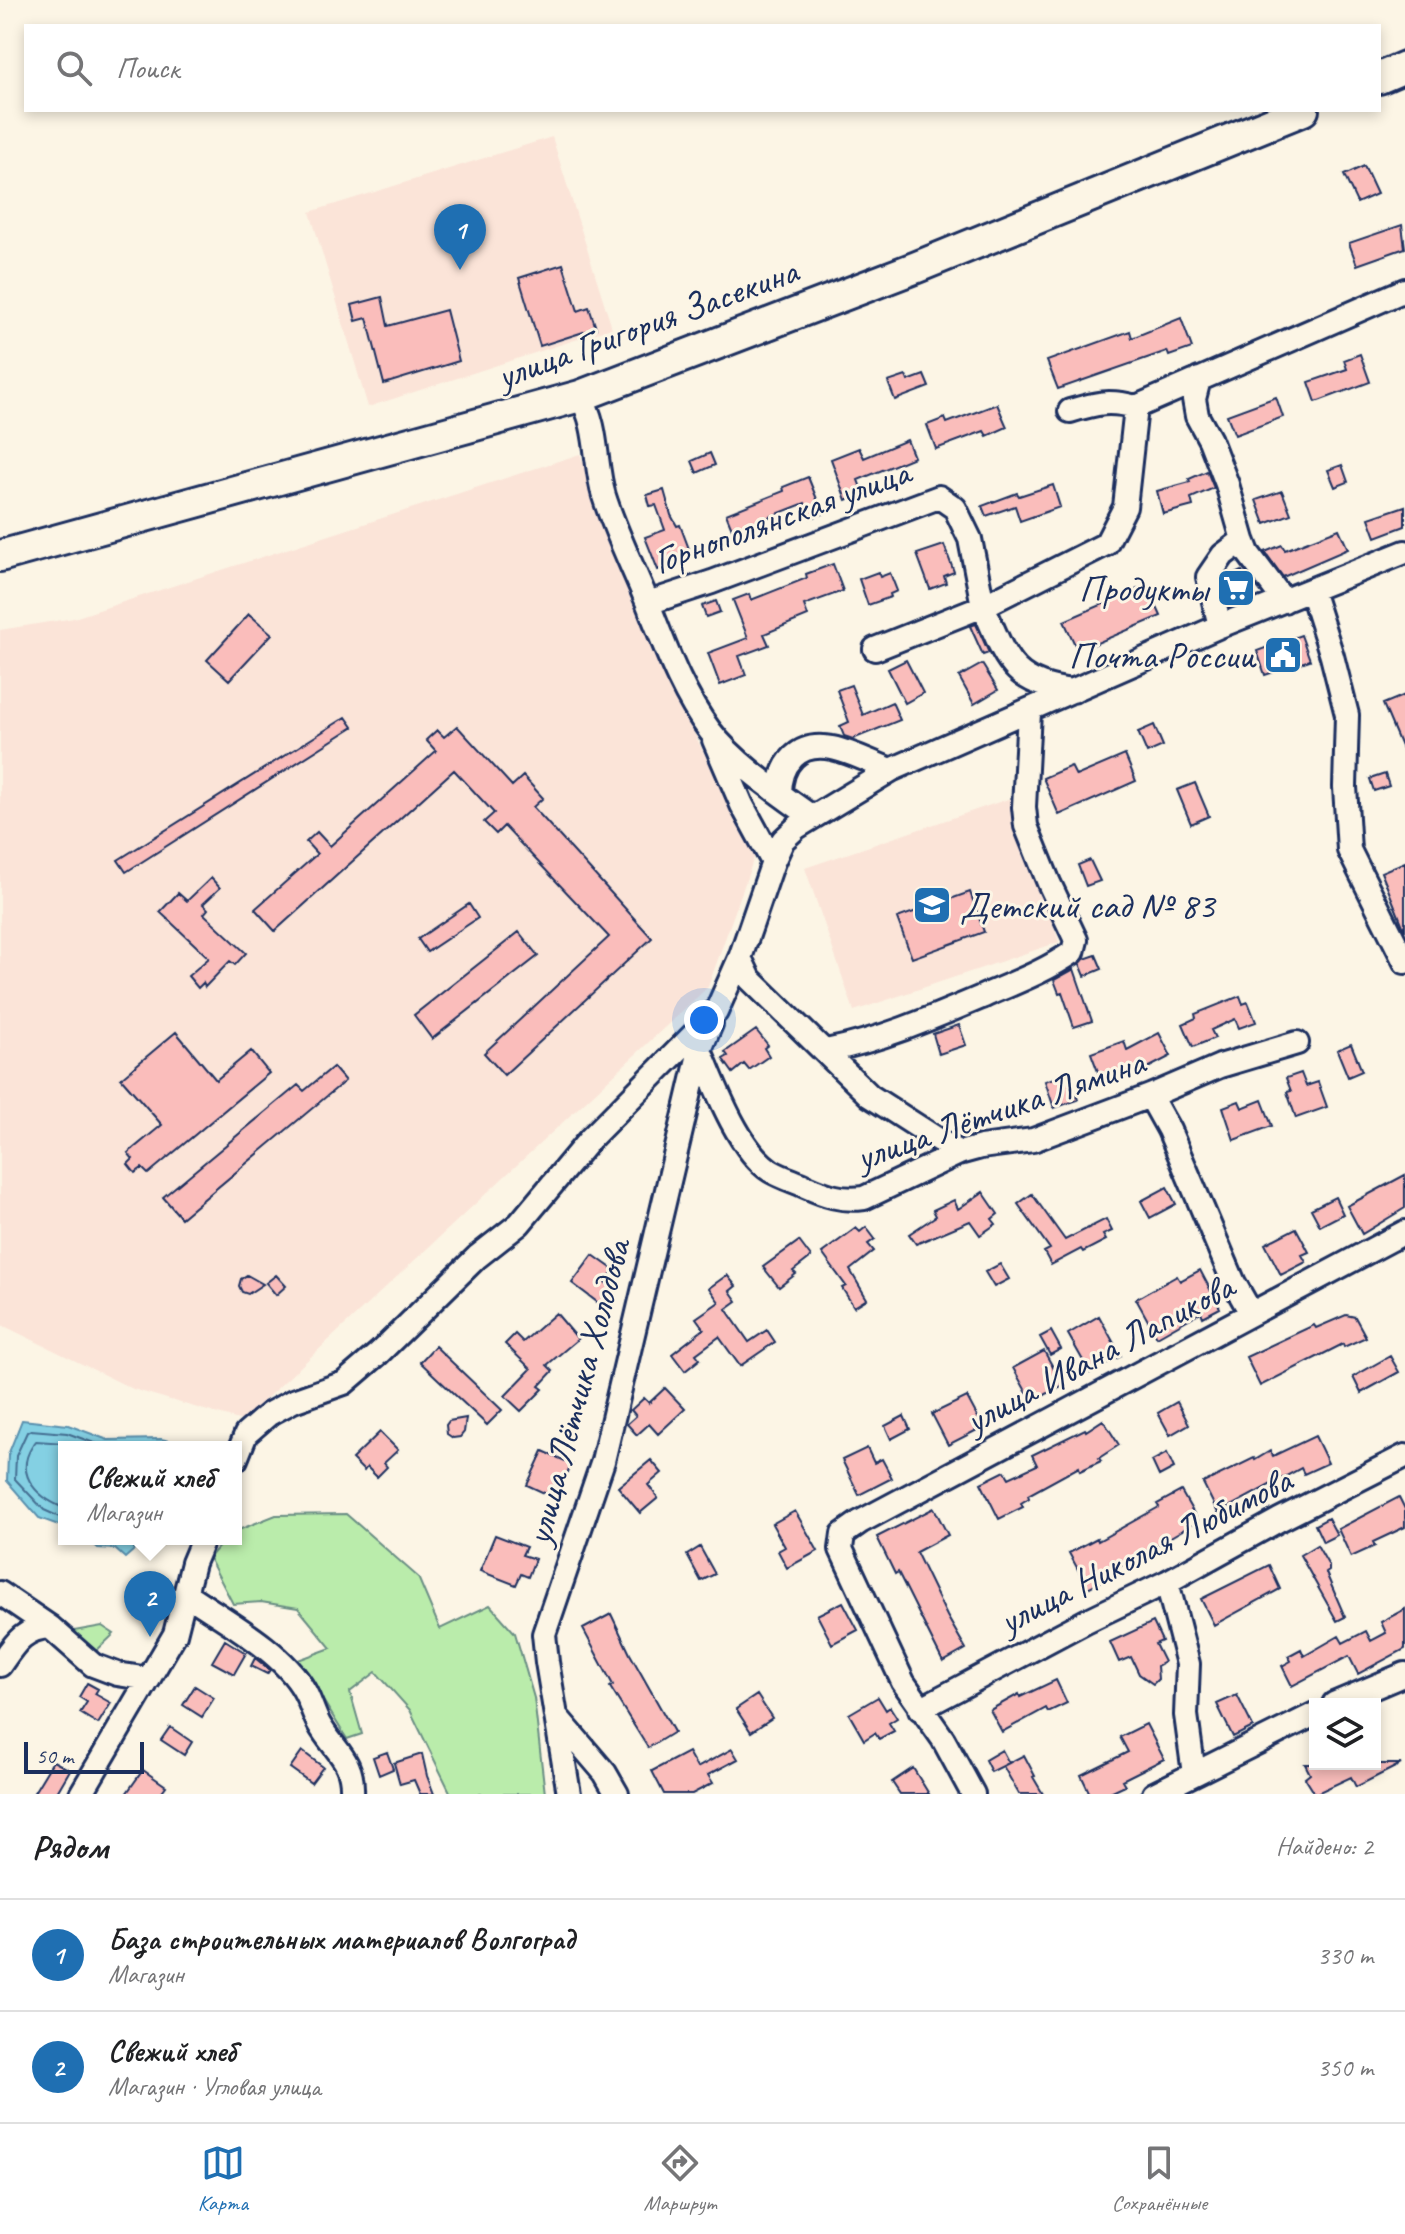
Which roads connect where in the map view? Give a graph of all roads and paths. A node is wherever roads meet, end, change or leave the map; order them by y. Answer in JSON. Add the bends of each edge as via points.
{"nodes":[{"id":1,"x":1405,"y":67,"type":"edge"},
{"id":2,"x":1381,"y":77,"type":"edge"},
{"id":3,"x":1298,"y":112,"type":"edge"},
{"id":4,"x":1405,"y":290,"type":"edge"},
{"id":5,"x":1199,"y":379,"type":"junction"},
{"id":6,"x":580,"y":396,"type":"junction"},
{"id":7,"x":1136,"y":407,"type":"junction"},
{"id":8,"x":1070,"y":411,"type":"dead end"},
{"id":9,"x":1243,"y":540,"type":"junction"},
{"id":10,"x":1405,"y":552,"type":"edge"},
{"id":11,"x":0,"y":556,"type":"edge"},
{"id":12,"x":1311,"y":590,"type":"junction"},
{"id":13,"x":1284,"y":601,"type":"junction"},
{"id":14,"x":648,"y":603,"type":"junction"},
{"id":15,"x":983,"y":606,"type":"junction"},
{"id":16,"x":1220,"y":626,"type":"junction"},
{"id":17,"x":875,"y":649,"type":"dead end"},
{"id":18,"x":1073,"y":692,"type":"junction"},
{"id":19,"x":1029,"y":712,"type":"junction"},
{"id":20,"x":711,"y":732,"type":"junction"},
{"id":21,"x":891,"y":770,"type":"junction"},
{"id":22,"x":780,"y":794,"type":"junction"},
{"id":23,"x":812,"y":817,"type":"junction"},
{"id":24,"x":773,"y":862,"type":"junction"},
{"id":25,"x":740,"y":958,"type":"junction"},
{"id":26,"x":1405,"y":962,"type":"edge"},
{"id":27,"x":716,"y":1012,"type":"junction"},
{"id":28,"x":1297,"y":1043,"type":"dead end"},
{"id":29,"x":700,"y":1050,"type":"junction"},
{"id":30,"x":826,"y":1051,"type":"junction"},
{"id":31,"x":1150,"y":1096,"type":"junction"},
{"id":32,"x":959,"y":1153,"type":"junction"},
{"id":33,"x":1405,"y":1232,"type":"edge"},
{"id":34,"x":1251,"y":1313,"type":"junction"},
{"id":35,"x":242,"y":1444,"type":"edge"},
{"id":36,"x":1405,"y":1456,"type":"edge"},
{"id":37,"x":201,"y":1545,"type":"edge"},
{"id":38,"x":1167,"y":1582,"type":"junction"},
{"id":39,"x":0,"y":1593,"type":"edge"},
{"id":40,"x":185,"y":1593,"type":"junction"},
{"id":41,"x":50,"y":1627,"type":"junction"},
{"id":42,"x":0,"y":1665,"type":"edge"},
{"id":43,"x":1405,"y":1674,"type":"edge"},
{"id":44,"x":149,"y":1679,"type":"junction"},
{"id":45,"x":1348,"y":1698,"type":"edge"},
{"id":46,"x":920,"y":1709,"type":"junction"},
{"id":47,"x":1309,"y":1717,"type":"edge"},
{"id":48,"x":558,"y":1718,"type":"junction"},
{"id":49,"x":1194,"y":1774,"type":"junction"},
{"id":50,"x":81,"y":1794,"type":"edge"},
{"id":51,"x":352,"y":1794,"type":"edge"},
{"id":52,"x":569,"y":1794,"type":"edge"},
{"id":53,"x":617,"y":1794,"type":"edge"},
{"id":54,"x":973,"y":1794,"type":"edge"},
{"id":55,"x":1154,"y":1794,"type":"edge"}],
"edges":[{"from":1,"to":2,"type":"main road"},
{"from":3,"to":6,"type":"main road","name":"улица Григория Засекина"},
{"from":4,"to":5,"type":"street"},
{"from":5,"to":7,"type":"street"},
{"from":5,"to":9,"type":"street","via":[[1197,416],[1227,484]]},
{"from":6,"to":11,"type":"main road","name":"улица Григория Засекина"},
{"from":6,"to":14,"type":"street","via":[[590,412],[605,499]]},
{"from":7,"to":8,"type":"street","via":[[1102,402]]},
{"from":7,"to":15,"type":"street","via":[[1125,507],[1106,544]]},
{"from":9,"to":13,"type":"street"},
{"from":9,"to":16,"type":"street","via":[[1223,555],[1208,577]]},
{"from":10,"to":12,"type":"street","name":"улица Лётчика Холодова"},
{"from":12,"to":13,"type":"street","name":"улица Лётчика Холодова"},
{"from":12,"to":26,"type":"street","via":[[1347,715],[1349,850]]},
{"from":13,"to":16,"type":"street","name":"улица Лётчика Холодова"},
{"from":14,"to":15,"type":"street","name":"Горнополянская улица","via":[[939,497],[955,508],[970,539]]},
{"from":14,"to":20,"type":"street","via":[[682,683]]},
{"from":15,"to":17,"type":"street"},
{"from":15,"to":18,"type":"street","via":[[1005,656],[1022,677],[1047,689]]},
{"from":16,"to":18,"type":"street","name":"улица Лётчика Холодова"},
{"from":18,"to":19,"type":"street","name":"улица Лётчика Холодова"},
{"from":19,"to":21,"type":"street","name":"улица Лётчика Холодова"},
{"from":19,"to":30,"type":"street","via":[[1026,826],[1076,940],[1073,952],[924,1021]]},
{"from":20,"to":22,"type":"street"},
{"from":20,"to":24,"type":"street"},
{"from":21,"to":22,"type":"street","via":[[815,747],[785,765]]},
{"from":21,"to":23,"type":"street","name":"улица Лётчика Холодова"},
{"from":22,"to":23,"type":"street"},
{"from":23,"to":24,"type":"street","name":"улица Лётчика Холодова","via":[[783,840]]},
{"from":24,"to":25,"type":"street","name":"улица Лётчика Холодова"},
{"from":25,"to":27,"type":"street","name":"улица Лётчика Холодова"},
{"from":25,"to":30,"type":"street","via":[[750,979]]},
{"from":27,"to":29,"type":"street","name":"улица Лётчика Холодова"},
{"from":27,"to":35,"type":"street","via":[[590,1139],[519,1224],[477,1257],[379,1353],[344,1383],[269,1414]]},
{"from":28,"to":31,"type":"street","name":"улица Лётчика Лямина","via":[[1220,1066]]},
{"from":29,"to":32,"type":"street","name":"улица Лётчика Лямина","via":[[750,1151],[770,1170],[829,1196],[864,1198]]},
{"from":29,"to":48,"type":"street","name":"улица Лётчика Холодова","via":[[603,1461],[544,1634]]},
{"from":30,"to":32,"type":"street","via":[[870,1096]]},
{"from":31,"to":32,"type":"street","name":"улица Лётчика Лямина","via":[[1033,1140]]},
{"from":31,"to":34,"type":"street"},
{"from":33,"to":34,"type":"street","name":"улица Ивана Лапикова"},
{"from":34,"to":46,"type":"street","name":"улица Ивана Лапикова","via":[[843,1534],[841,1549]]},
{"from":36,"to":38,"type":"street","name":"улица Николая Любимова"},
{"from":37,"to":40,"type":"street"},
{"from":38,"to":46,"type":"street","name":"улица Николая Любимова"},
{"from":38,"to":49,"type":"street","via":[[1188,1664],[1186,1715]]},
{"from":39,"to":41,"type":"street"},
{"from":40,"to":44,"type":"street","via":[[175,1634]]},
{"from":40,"to":51,"type":"street","via":[[278,1657],[344,1757],[353,1778]]},
{"from":41,"to":42,"type":"street","via":[[36,1627],[17,1641]]},
{"from":41,"to":44,"type":"street","via":[[93,1665]]},
{"from":43,"to":45,"type":"street"},
{"from":44,"to":50,"type":"street"},
{"from":46,"to":54,"type":"street"},
{"from":47,"to":49,"type":"street"},
{"from":48,"to":52,"type":"street","name":"улица Лётчика Холодова"},
{"from":48,"to":53,"type":"street"},
{"from":49,"to":55,"type":"street"}]}
